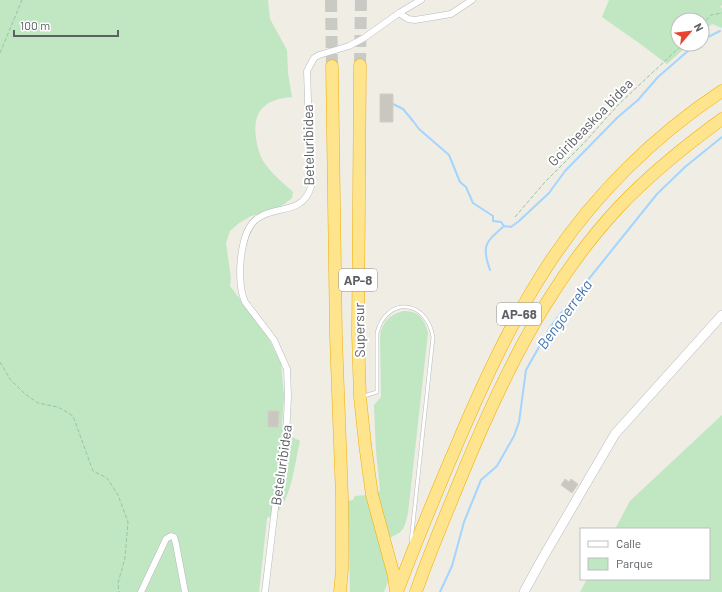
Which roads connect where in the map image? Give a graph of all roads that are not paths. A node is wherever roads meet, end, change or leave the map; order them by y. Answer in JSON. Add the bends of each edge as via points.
{"nodes":[{"id":1,"x":421,"y":0,"type":"edge"},
{"id":2,"x":472,"y":0,"type":"edge"},
{"id":3,"x":399,"y":13,"type":"junction"},
{"id":4,"x":360,"y":65,"type":"tunnel mouth"},
{"id":5,"x":332,"y":66,"type":"tunnel mouth"},
{"id":6,"x":722,"y":91,"type":"edge"},
{"id":7,"x":722,"y":119,"type":"edge"},
{"id":8,"x":722,"y":315,"type":"edge"},
{"id":9,"x":360,"y":397,"type":"junction"},
{"id":10,"x":409,"y":561,"type":"junction"},
{"id":11,"x":141,"y":592,"type":"edge"},
{"id":12,"x":185,"y":592,"type":"edge"},
{"id":13,"x":265,"y":592,"type":"edge"},
{"id":14,"x":340,"y":592,"type":"edge"},
{"id":15,"x":397,"y":592,"type":"edge"},
{"id":16,"x":416,"y":592,"type":"edge"},
{"id":17,"x":524,"y":592,"type":"edge"}],
"edges":[{"from":1,"to":3,"type":"street","name":"Beteluribidea"},
{"from":2,"to":3,"type":"street","via":[[451,14],[430,18],[408,19]]},
{"from":3,"to":13,"type":"street","name":"Beteluribidea","via":[[364,38],[350,46],[319,55],[310,64],[307,78],[311,187],[303,201],[293,208],[257,218],[245,238],[240,259],[241,295],[274,340],[287,369],[286,438]]},
{"from":4,"to":9,"type":"highway","name":"Supersur","number":"AP-8"},
{"from":5,"to":14,"type":"highway","name":"Supersur","number":"AP-8","via":[[336,337],[342,498]]},
{"from":6,"to":10,"type":"highway","number":"AP-68","via":[[670,129],[628,167],[590,210],[549,264],[487,376]]},
{"from":7,"to":16,"type":"highway","number":"AP-68","via":[[659,168],[619,208],[595,235],[549,299],[517,355],[489,413]]},
{"from":8,"to":17,"type":"street","via":[[615,434]]},
{"from":9,"to":10,"type":"lane","via":[[377,392],[379,324],[394,309],[406,306],[420,312],[427,318],[432,337]]},
{"from":9,"to":15,"type":"highway","name":"Supersur","number":"AP-8","via":[[372,495]]},
{"from":10,"to":15,"type":"highway","number":"AP-68"},
{"from":11,"to":12,"type":"street","via":[[166,539],[171,536],[174,537],[176,544]]}]}
